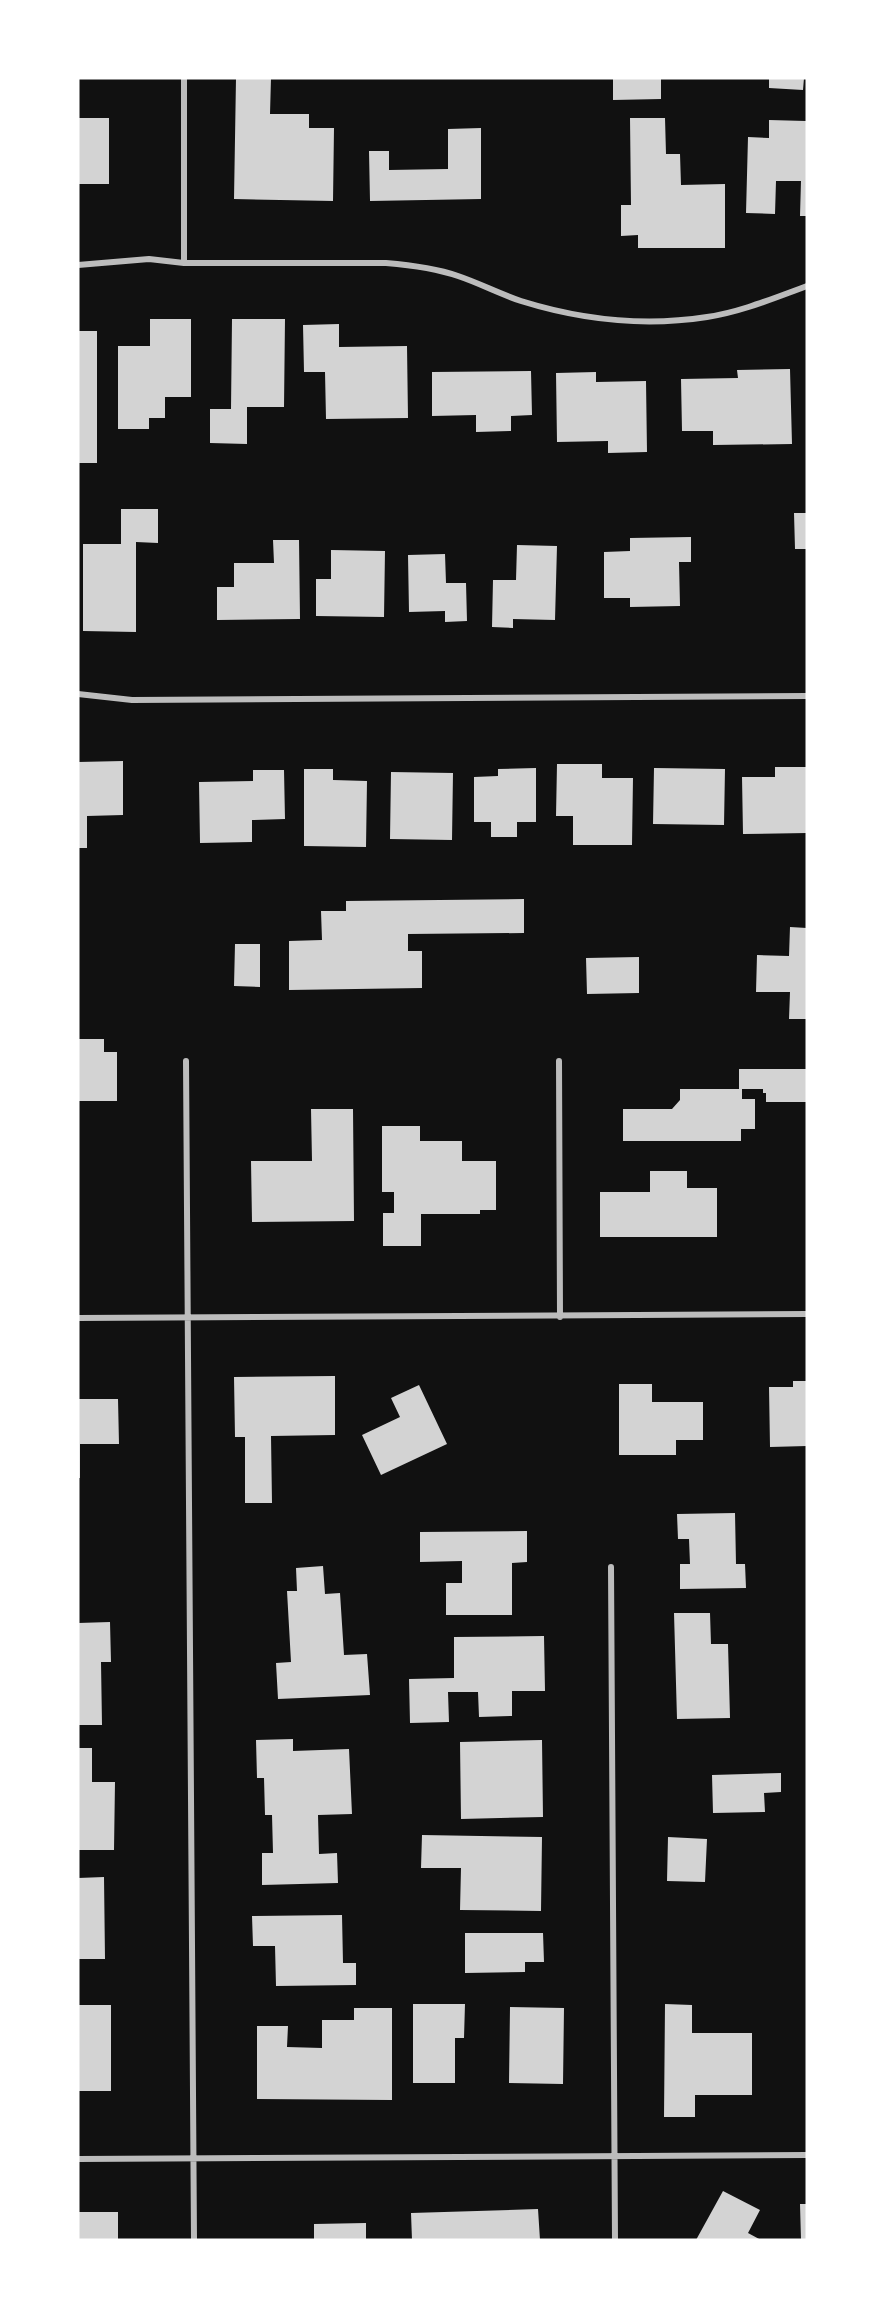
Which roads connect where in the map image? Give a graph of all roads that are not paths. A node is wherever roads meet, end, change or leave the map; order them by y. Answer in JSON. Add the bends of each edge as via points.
{"nodes":[{"id":1,"x":184,"y":78,"type":"edge"},
{"id":2,"x":184,"y":263,"type":"junction"},
{"id":3,"x":78,"y":266,"type":"edge"},
{"id":4,"x":807,"y":286,"type":"edge"},
{"id":5,"x":78,"y":694,"type":"edge"},
{"id":6,"x":807,"y":696,"type":"edge"},
{"id":7,"x":186,"y":1061,"type":"dead end"},
{"id":8,"x":559,"y":1061,"type":"dead end"},
{"id":9,"x":807,"y":1314,"type":"edge"},
{"id":10,"x":560,"y":1317,"type":"junction"},
{"id":11,"x":78,"y":1318,"type":"edge"},
{"id":12,"x":189,"y":1318,"type":"junction"},
{"id":13,"x":611,"y":1567,"type":"dead end"},
{"id":14,"x":807,"y":2155,"type":"edge"},
{"id":15,"x":615,"y":2156,"type":"junction"},
{"id":16,"x":194,"y":2158,"type":"junction"},
{"id":17,"x":78,"y":2159,"type":"edge"},
{"id":18,"x":194,"y":2240,"type":"edge"},
{"id":19,"x":615,"y":2240,"type":"edge"}],
"edges":[{"from":1,"to":2,"type":"street"},
{"from":2,"to":3,"type":"street","via":[[149,259]]},
{"from":2,"to":4,"type":"street","via":[[416,266],[456,275],[564,314],[612,321],[708,317]]},
{"from":5,"to":6,"type":"street","via":[[132,700]]},
{"from":7,"to":12,"type":"street"},
{"from":8,"to":10,"type":"street"},
{"from":9,"to":10,"type":"street"},
{"from":10,"to":12,"type":"street"},
{"from":11,"to":12,"type":"street"},
{"from":12,"to":16,"type":"street"},
{"from":13,"to":15,"type":"street"},
{"from":14,"to":15,"type":"street"},
{"from":15,"to":16,"type":"street"},
{"from":15,"to":19,"type":"street"},
{"from":16,"to":17,"type":"street"},
{"from":16,"to":18,"type":"street"}]}
